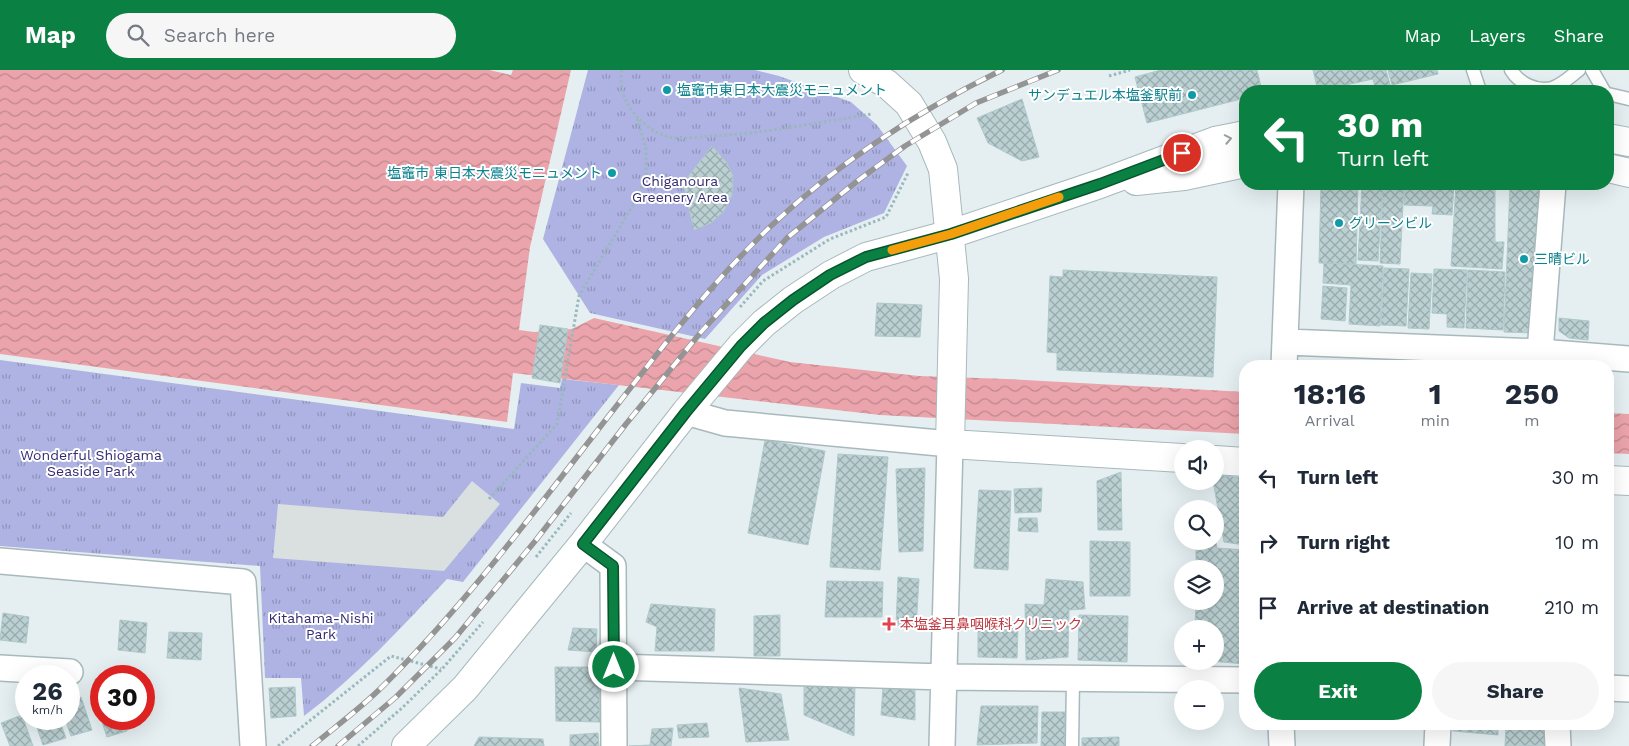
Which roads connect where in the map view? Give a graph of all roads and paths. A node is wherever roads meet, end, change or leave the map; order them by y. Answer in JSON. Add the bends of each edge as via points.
{"nodes":[{"id":1,"x":622,"y":70,"type":"edge"},
{"id":2,"x":863,"y":70,"type":"edge"},
{"id":3,"x":1130,"y":70,"type":"edge"},
{"id":4,"x":1473,"y":70,"type":"edge"},
{"id":5,"x":1511,"y":70,"type":"edge"},
{"id":6,"x":1579,"y":70,"type":"edge"},
{"id":7,"x":1592,"y":70,"type":"edge"},
{"id":8,"x":1108,"y":76,"type":"dead end"},
{"id":9,"x":1478,"y":85,"type":"edge"},
{"id":10,"x":1528,"y":85,"type":"edge"},
{"id":11,"x":1557,"y":85,"type":"edge"},
{"id":12,"x":1601,"y":85,"type":"edge"},
{"id":13,"x":1614,"y":95,"type":"edge"},
{"id":14,"x":1629,"y":99,"type":"edge"},
{"id":15,"x":872,"y":114,"type":"dead end"},
{"id":16,"x":637,"y":118,"type":"junction"},
{"id":17,"x":1239,"y":136,"type":"edge"},
{"id":18,"x":1614,"y":139,"type":"edge"},
{"id":19,"x":1629,"y":142,"type":"edge"},
{"id":20,"x":1239,"y":164,"type":"edge"},
{"id":21,"x":1614,"y":169,"type":"edge"},
{"id":22,"x":1629,"y":173,"type":"edge"},
{"id":23,"x":1100,"y":184,"type":"junction"},
{"id":24,"x":1291,"y":190,"type":"edge"},
{"id":25,"x":1553,"y":190,"type":"edge"},
{"id":26,"x":951,"y":234,"type":"junction"},
{"id":27,"x":1286,"y":342,"type":"junction"},
{"id":28,"x":1540,"y":352,"type":"junction"},
{"id":29,"x":1629,"y":359,"type":"edge"},
{"id":30,"x":1284,"y":360,"type":"edge"},
{"id":31,"x":692,"y":405,"type":"junction"},
{"id":32,"x":950,"y":432,"type":"junction"},
{"id":33,"x":1174,"y":457,"type":"edge"},
{"id":34,"x":1224,"y":461,"type":"edge"},
{"id":35,"x":1239,"y":462,"type":"edge"},
{"id":36,"x":1614,"y":480,"type":"edge"},
{"id":37,"x":1629,"y":481,"type":"edge"},
{"id":38,"x":489,"y":499,"type":"dead end"},
{"id":39,"x":574,"y":510,"type":"dead end"},
{"id":40,"x":583,"y":544,"type":"junction"},
{"id":41,"x":0,"y":561,"type":"edge"},
{"id":42,"x":530,"y":564,"type":"dead end"},
{"id":43,"x":487,"y":617,"type":"dead end"},
{"id":44,"x":614,"y":667,"type":"junction"},
{"id":45,"x":0,"y":668,"type":"edge"},
{"id":46,"x":15,"y":669,"type":"edge"},
{"id":47,"x":442,"y":669,"type":"junction"},
{"id":48,"x":944,"y":677,"type":"junction"},
{"id":49,"x":1073,"y":679,"type":"junction"},
{"id":50,"x":1239,"y":680,"type":"edge"},
{"id":51,"x":1614,"y":688,"type":"edge"},
{"id":52,"x":1629,"y":689,"type":"edge"},
{"id":53,"x":1281,"y":730,"type":"edge"},
{"id":54,"x":1438,"y":730,"type":"edge"},
{"id":55,"x":1557,"y":730,"type":"edge"},
{"id":56,"x":252,"y":746,"type":"edge"},
{"id":57,"x":278,"y":746,"type":"edge"},
{"id":58,"x":358,"y":746,"type":"edge"},
{"id":59,"x":406,"y":746,"type":"edge"},
{"id":60,"x":614,"y":746,"type":"edge"},
{"id":61,"x":942,"y":746,"type":"edge"},
{"id":62,"x":1072,"y":746,"type":"edge"},
{"id":63,"x":1282,"y":746,"type":"edge"},
{"id":64,"x":1437,"y":746,"type":"edge"},
{"id":65,"x":1558,"y":746,"type":"edge"}],
"edges":[{"from":1,"to":16,"type":"path","via":[[622,95]]},
{"from":2,"to":26,"type":"street","via":[[887,84],[909,104],[932,142],[943,169]]},
{"from":3,"to":8,"type":"path"},
{"from":4,"to":9,"type":"lane"},
{"from":5,"to":10,"type":"lane","via":[[1515,77]]},
{"from":6,"to":11,"type":"lane"},
{"from":7,"to":12,"type":"lane"},
{"from":13,"to":14,"type":"lane"},
{"from":15,"to":16,"type":"path","via":[[732,135],[674,138],[656,132]]},
{"from":16,"to":38,"type":"path","via":[[646,149],[646,178],[579,296],[557,424]]},
{"from":23,"to":17,"type":"street","one_way":true,"via":[[1215,141]]},
{"from":18,"to":19,"type":"street"},
{"from":20,"to":23,"type":"street","via":[[1184,176]]},
{"from":21,"to":22,"type":"street"},
{"from":23,"to":26,"type":"street"},
{"from":24,"to":27,"type":"street"},
{"from":25,"to":28,"type":"street"},
{"from":26,"to":31,"type":"street","via":[[866,257],[830,275],[764,323]]},
{"from":26,"to":32,"type":"street","via":[[954,280]]},
{"from":27,"to":28,"type":"street"},
{"from":27,"to":30,"type":"street"},
{"from":28,"to":29,"type":"street"},
{"from":31,"to":32,"type":"street","via":[[725,423]]},
{"from":31,"to":40,"type":"street"},
{"from":32,"to":33,"type":"street"},
{"from":32,"to":48,"type":"street"},
{"from":34,"to":35,"type":"street"},
{"from":36,"to":37,"type":"street"},
{"from":39,"to":42,"type":"path"},
{"from":40,"to":44,"type":"street","via":[[613,566]]},
{"from":40,"to":59,"type":"street","via":[[465,688]]},
{"from":41,"to":56,"type":"street","via":[[243,582]]},
{"from":43,"to":47,"type":"path"},
{"from":44,"to":48,"type":"street"},
{"from":44,"to":60,"type":"street"},
{"from":45,"to":46,"type":"street"},
{"from":47,"to":57,"type":"path","via":[[391,656]]},
{"from":47,"to":58,"type":"path"},
{"from":48,"to":49,"type":"street"},
{"from":48,"to":61,"type":"street"},
{"from":49,"to":50,"type":"street"},
{"from":49,"to":62,"type":"lane"},
{"from":51,"to":52,"type":"street"},
{"from":53,"to":63,"type":"street"},
{"from":54,"to":64,"type":"street"},
{"from":55,"to":65,"type":"street"}]}
